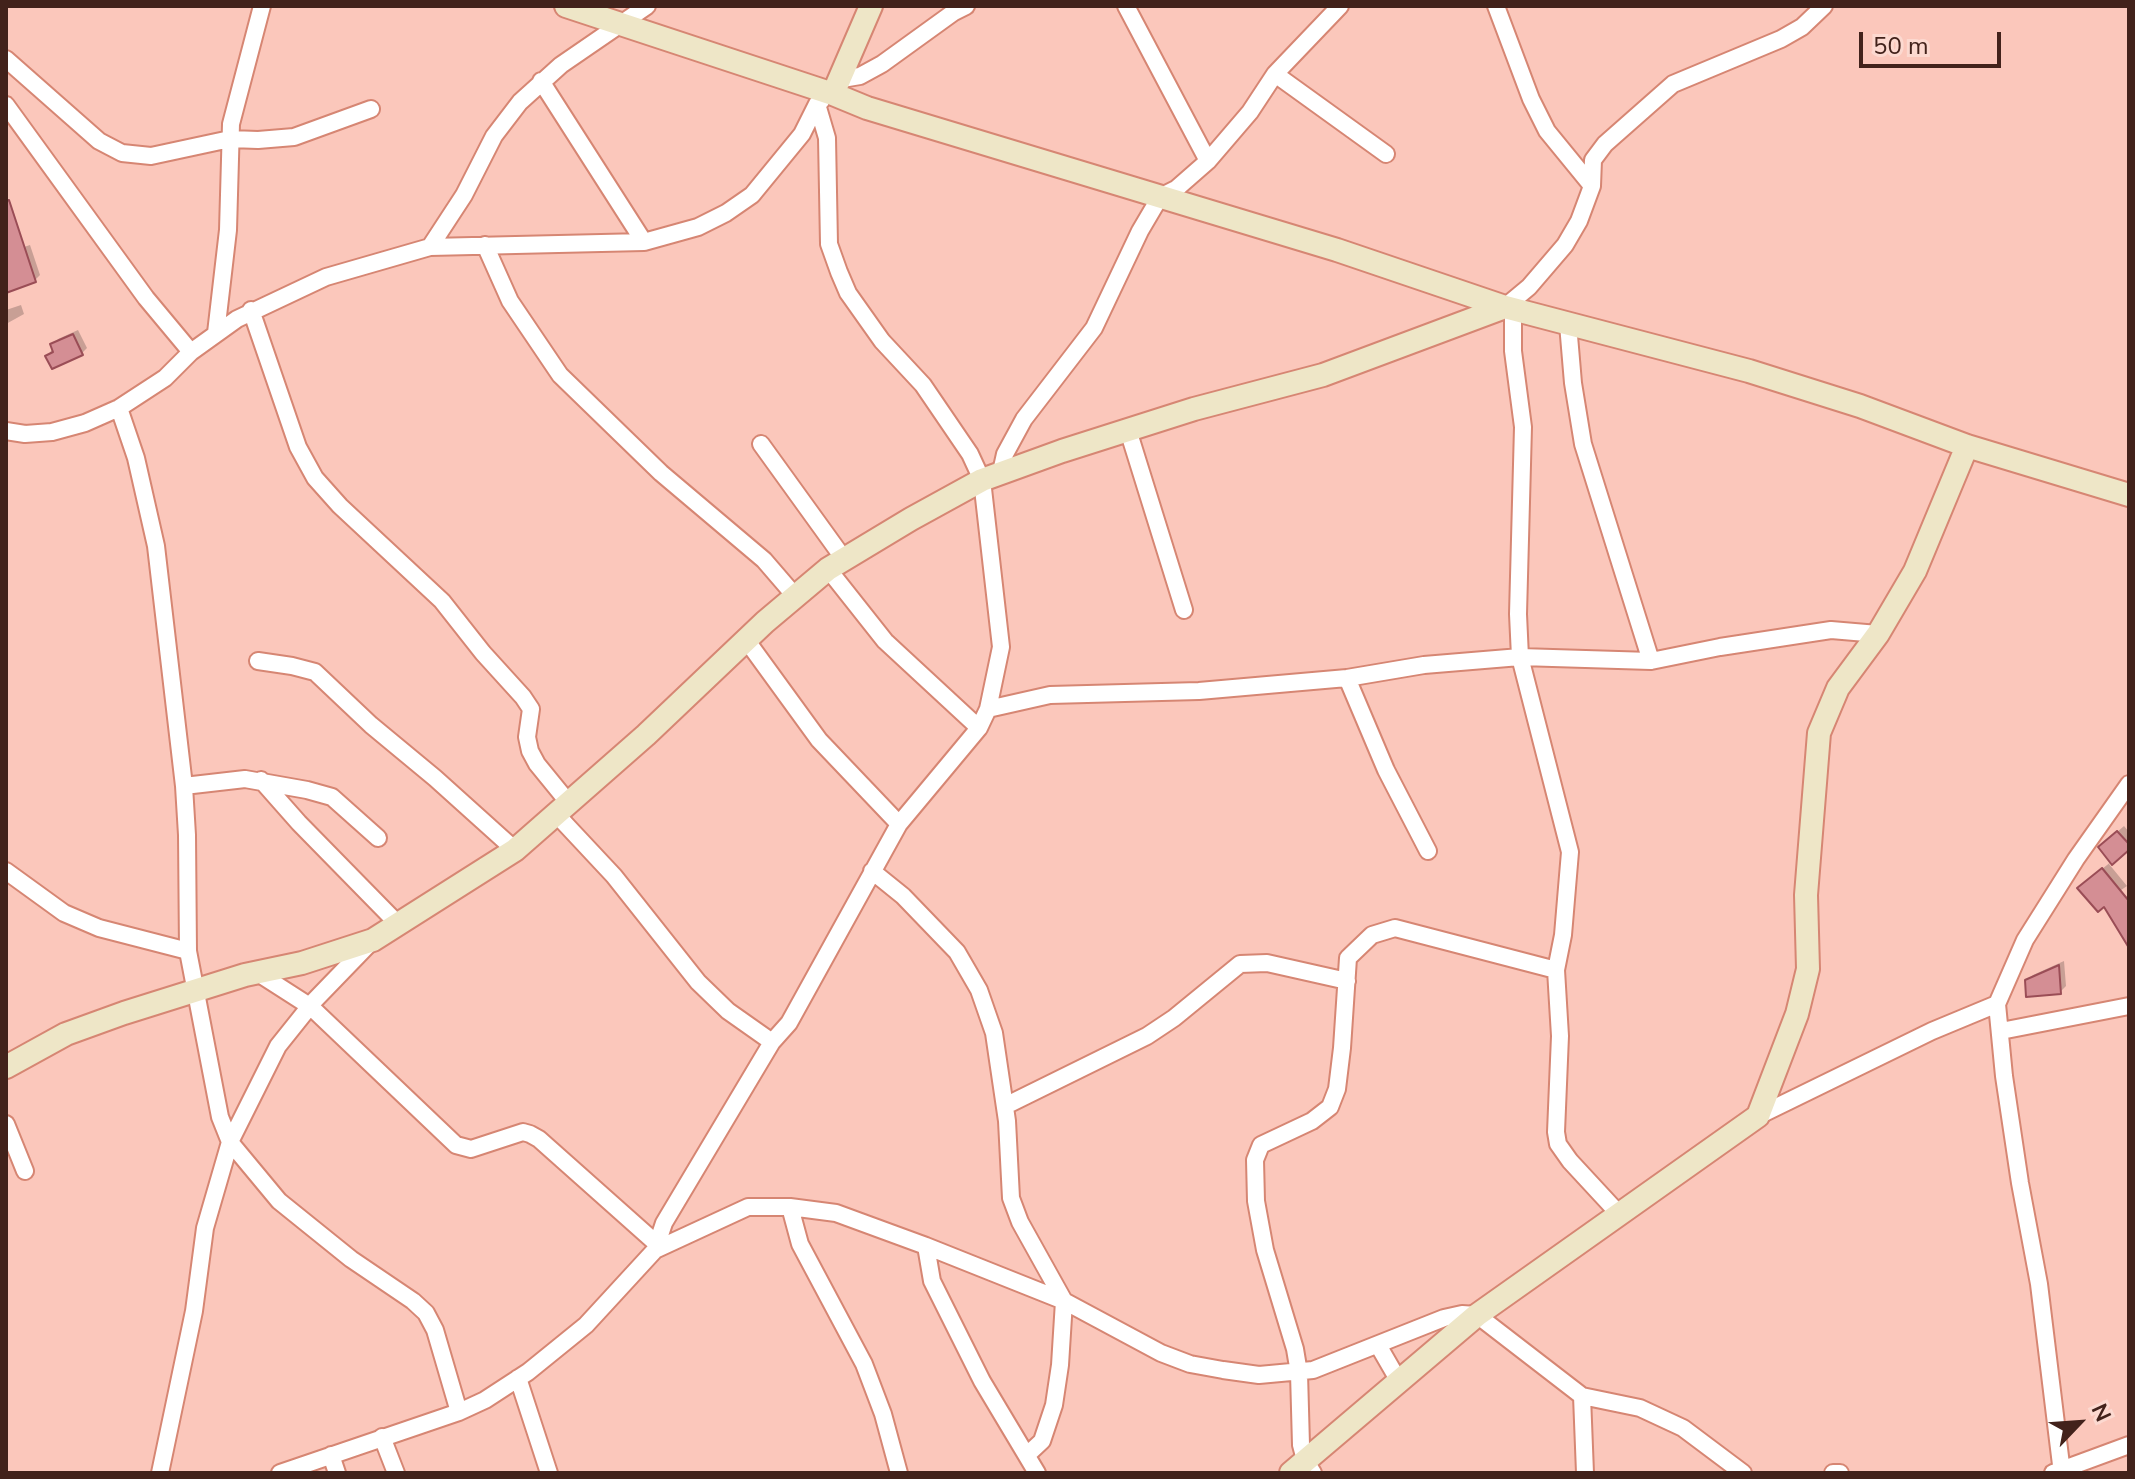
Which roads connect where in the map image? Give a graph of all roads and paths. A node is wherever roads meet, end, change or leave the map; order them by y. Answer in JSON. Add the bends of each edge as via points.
{"nodes":[{"id":1,"x":262,"y":6,"type":"edge"},
{"id":2,"x":566,"y":6,"type":"edge"},
{"id":3,"x":647,"y":6,"type":"edge"},
{"id":4,"x":871,"y":6,"type":"edge"},
{"id":5,"x":966,"y":6,"type":"edge"},
{"id":6,"x":1126,"y":6,"type":"edge"},
{"id":7,"x":1340,"y":6,"type":"edge"},
{"id":8,"x":1496,"y":6,"type":"edge"},
{"id":9,"x":1824,"y":6,"type":"edge"},
{"id":10,"x":619,"y":23,"type":"junction"},
{"id":11,"x":6,"y":59,"type":"edge"},
{"id":12,"x":1275,"y":74,"type":"junction"},
{"id":13,"x":541,"y":81,"type":"junction"},
{"id":14,"x":831,"y":92,"type":"junction"},
{"id":15,"x":6,"y":105,"type":"edge"},
{"id":16,"x":371,"y":109,"type":"dead end"},
{"id":17,"x":230,"y":139,"type":"junction"},
{"id":18,"x":1386,"y":154,"type":"dead end"},
{"id":19,"x":1208,"y":161,"type":"junction"},
{"id":20,"x":1592,"y":186,"type":"junction"},
{"id":21,"x":1160,"y":197,"type":"junction"},
{"id":22,"x":644,"y":242,"type":"junction"},
{"id":23,"x":485,"y":245,"type":"junction"},
{"id":24,"x":430,"y":247,"type":"junction"},
{"id":25,"x":1509,"y":308,"type":"junction"},
{"id":26,"x":251,"y":310,"type":"junction"},
{"id":27,"x":1568,"y":324,"type":"junction"},
{"id":28,"x":216,"y":333,"type":"junction"},
{"id":29,"x":191,"y":352,"type":"junction"},
{"id":30,"x":119,"y":408,"type":"junction"},
{"id":31,"x":1128,"y":430,"type":"junction"},
{"id":32,"x":6,"y":431,"type":"edge"},
{"id":33,"x":761,"y":444,"type":"dead end"},
{"id":34,"x":1967,"y":446,"type":"junction"},
{"id":35,"x":992,"y":476,"type":"junction"},
{"id":36,"x":2129,"y":495,"type":"edge"},
{"id":37,"x":836,"y":564,"type":"junction"},
{"id":38,"x":795,"y":596,"type":"junction"},
{"id":39,"x":1184,"y":610,"type":"dead end"},
{"id":40,"x":1878,"y":634,"type":"junction"},
{"id":41,"x":747,"y":641,"type":"junction"},
{"id":42,"x":1520,"y":657,"type":"junction"},
{"id":43,"x":258,"y":661,"type":"dead end"},
{"id":44,"x":1651,"y":661,"type":"junction"},
{"id":45,"x":1347,"y":678,"type":"junction"},
{"id":46,"x":988,"y":709,"type":"junction"},
{"id":47,"x":979,"y":728,"type":"junction"},
{"id":48,"x":261,"y":780,"type":"junction"},
{"id":49,"x":2129,"y":784,"type":"edge"},
{"id":50,"x":184,"y":786,"type":"junction"},
{"id":51,"x":562,"y":808,"type":"junction"},
{"id":52,"x":899,"y":824,"type":"junction"},
{"id":53,"x":378,"y":838,"type":"dead end"},
{"id":54,"x":515,"y":850,"type":"junction"},
{"id":55,"x":1428,"y":851,"type":"dead end"},
{"id":56,"x":6,"y":871,"type":"edge"},
{"id":57,"x":872,"y":871,"type":"junction"},
{"id":58,"x":397,"y":923,"type":"junction"},
{"id":59,"x":373,"y":940,"type":"junction"},
{"id":60,"x":188,"y":951,"type":"junction"},
{"id":61,"x":1556,"y":970,"type":"junction"},
{"id":62,"x":258,"y":973,"type":"junction"},
{"id":63,"x":1347,"y":981,"type":"junction"},
{"id":64,"x":194,"y":992,"type":"junction"},
{"id":65,"x":1997,"y":1004,"type":"junction"},
{"id":66,"x":2129,"y":1006,"type":"edge"},
{"id":67,"x":311,"y":1007,"type":"junction"},
{"id":68,"x":2001,"y":1031,"type":"junction"},
{"id":69,"x":772,"y":1042,"type":"junction"},
{"id":70,"x":6,"y":1067,"type":"edge"},
{"id":71,"x":1005,"y":1106,"type":"junction"},
{"id":72,"x":1758,"y":1116,"type":"junction"},
{"id":73,"x":6,"y":1124,"type":"edge"},
{"id":74,"x":230,"y":1142,"type":"junction"},
{"id":75,"x":25,"y":1171,"type":"dead end"},
{"id":76,"x":790,"y":1207,"type":"junction"},
{"id":77,"x":1620,"y":1215,"type":"junction"},
{"id":78,"x":926,"y":1246,"type":"junction"},
{"id":79,"x":656,"y":1247,"type":"junction"},
{"id":80,"x":1064,"y":1301,"type":"junction"},
{"id":81,"x":1477,"y":1315,"type":"junction"},
{"id":82,"x":1378,"y":1345,"type":"junction"},
{"id":83,"x":1299,"y":1373,"type":"junction"},
{"id":84,"x":518,"y":1378,"type":"junction"},
{"id":85,"x":1400,"y":1383,"type":"junction"},
{"id":86,"x":1582,"y":1396,"type":"junction"},
{"id":87,"x":459,"y":1412,"type":"junction"},
{"id":88,"x":382,"y":1437,"type":"junction"},
{"id":89,"x":2129,"y":1445,"type":"edge"},
{"id":90,"x":331,"y":1455,"type":"junction"},
{"id":91,"x":1027,"y":1455,"type":"junction"},
{"id":92,"x":1303,"y":1469,"type":"edge"},
{"id":93,"x":2059,"y":1472,"type":"edge"},
{"id":94,"x":160,"y":1473,"type":"edge"},
{"id":95,"x":280,"y":1473,"type":"edge"},
{"id":96,"x":337,"y":1473,"type":"edge"},
{"id":97,"x":396,"y":1473,"type":"edge"},
{"id":98,"x":549,"y":1473,"type":"edge"},
{"id":99,"x":899,"y":1473,"type":"edge"},
{"id":100,"x":1037,"y":1473,"type":"edge"},
{"id":101,"x":1585,"y":1473,"type":"edge"},
{"id":102,"x":1743,"y":1473,"type":"edge"},
{"id":103,"x":1833,"y":1473,"type":"edge"},
{"id":104,"x":1840,"y":1473,"type":"edge"}],
"edges":[{"from":1,"to":17,"type":"street"},
{"from":2,"to":10,"type":"street"},
{"from":3,"to":10,"type":"street"},
{"from":4,"to":14,"type":"street"},
{"from":5,"to":14,"type":"street"},
{"from":6,"to":19,"type":"street"},
{"from":7,"to":12,"type":"street"},
{"from":8,"to":20,"type":"street","via":[[1547,131]]},
{"from":9,"to":20,"type":"street","via":[[1781,39],[1663,92],[1605,144],[1593,160]]},
{"from":10,"to":13,"type":"street"},
{"from":10,"to":14,"type":"street"},
{"from":11,"to":17,"type":"street","via":[[99,141],[122,153],[151,156]]},
{"from":12,"to":18,"type":"street"},
{"from":12,"to":19,"type":"street"},
{"from":13,"to":22,"type":"street"},
{"from":13,"to":24,"type":"street","via":[[494,136]]},
{"from":14,"to":21,"type":"street","via":[[867,108]]},
{"from":14,"to":22,"type":"street","via":[[752,195],[698,227]]},
{"from":14,"to":35,"type":"street","via":[[829,244],[839,272],[882,341],[916,376],[970,454]]},
{"from":15,"to":29,"type":"street"},
{"from":16,"to":17,"type":"street","via":[[294,137]]},
{"from":17,"to":28,"type":"street","via":[[227,245]]},
{"from":19,"to":21,"type":"street"},
{"from":20,"to":25,"type":"street","via":[[1565,245]]},
{"from":21,"to":25,"type":"street"},
{"from":21,"to":35,"type":"street","via":[[1094,328],[1024,419]]},
{"from":22,"to":23,"type":"street"},
{"from":23,"to":24,"type":"street"},
{"from":23,"to":38,"type":"street","via":[[510,301],[560,375],[661,473],[764,560]]},
{"from":24,"to":26,"type":"street","via":[[326,277]]},
{"from":25,"to":27,"type":"street"},
{"from":25,"to":31,"type":"street","via":[[1323,375]]},
{"from":25,"to":42,"type":"street","via":[[1523,427]]},
{"from":26,"to":28,"type":"street"},
{"from":26,"to":51,"type":"street","via":[[298,447],[315,478],[442,601],[523,697],[531,709],[530,751]]},
{"from":27,"to":34,"type":"street","via":[[1749,371]]},
{"from":27,"to":44,"type":"street","via":[[1583,444]]},
{"from":28,"to":29,"type":"street"},
{"from":29,"to":30,"type":"street","via":[[165,378]]},
{"from":30,"to":32,"type":"street","via":[[52,432]]},
{"from":30,"to":50,"type":"street","via":[[156,546]]},
{"from":31,"to":35,"type":"street"},
{"from":31,"to":39,"type":"street"},
{"from":33,"to":37,"type":"street"},
{"from":34,"to":36,"type":"street"},
{"from":34,"to":40,"type":"street","via":[[1915,571]]},
{"from":35,"to":37,"type":"street"},
{"from":35,"to":46,"type":"street","via":[[1001,647]]},
{"from":37,"to":38,"type":"street"},
{"from":37,"to":47,"type":"street","via":[[885,641]]},
{"from":38,"to":41,"type":"street"},
{"from":40,"to":44,"type":"street","via":[[1831,630]]},
{"from":40,"to":72,"type":"street","via":[[1838,688],[1819,733],[1806,895],[1808,969],[1797,1014]]},
{"from":41,"to":51,"type":"street"},
{"from":41,"to":52,"type":"street","via":[[819,740]]},
{"from":42,"to":44,"type":"street"},
{"from":42,"to":45,"type":"street"},
{"from":42,"to":61,"type":"street","via":[[1570,852]]},
{"from":43,"to":54,"type":"street","via":[[315,672]]},
{"from":45,"to":46,"type":"street","via":[[1199,691],[1050,695]]},
{"from":45,"to":55,"type":"street"},
{"from":46,"to":47,"type":"street"},
{"from":47,"to":52,"type":"street"},
{"from":48,"to":50,"type":"street"},
{"from":48,"to":53,"type":"street","via":[[332,797]]},
{"from":48,"to":58,"type":"street"},
{"from":49,"to":65,"type":"street","via":[[2025,940]]},
{"from":50,"to":60,"type":"street"},
{"from":51,"to":54,"type":"street"},
{"from":51,"to":69,"type":"street","via":[[698,982]]},
{"from":52,"to":57,"type":"street"},
{"from":54,"to":58,"type":"street"},
{"from":56,"to":60,"type":"street","via":[[64,913],[99,928]]},
{"from":57,"to":69,"type":"street","via":[[836,943]]},
{"from":57,"to":71,"type":"street","via":[[957,952],[979,990],[994,1033]]},
{"from":58,"to":59,"type":"street"},
{"from":59,"to":62,"type":"street"},
{"from":59,"to":67,"type":"street"},
{"from":60,"to":64,"type":"street"},
{"from":61,"to":63,"type":"street","via":[[1395,928],[1372,935],[1348,958]]},
{"from":61,"to":77,"type":"street","via":[[1558,1144]]},
{"from":62,"to":64,"type":"street"},
{"from":62,"to":67,"type":"street"},
{"from":63,"to":71,"type":"street","via":[[1267,963],[1240,964],[1147,1036]]},
{"from":63,"to":83,"type":"street","via":[[1330,1107],[1261,1145],[1255,1160],[1265,1250]]},
{"from":64,"to":70,"type":"street","via":[[66,1034]]},
{"from":64,"to":74,"type":"street","via":[[214,1096]]},
{"from":65,"to":68,"type":"street"},
{"from":65,"to":72,"type":"street"},
{"from":66,"to":68,"type":"street"},
{"from":67,"to":74,"type":"street","via":[[278,1046]]},
{"from":67,"to":79,"type":"street","via":[[456,1145],[471,1149],[530,1134]]},
{"from":68,"to":93,"type":"street","via":[[2039,1284]]},
{"from":69,"to":79,"type":"street","via":[[671,1212]]},
{"from":71,"to":80,"type":"street","via":[[1011,1198]]},
{"from":72,"to":77,"type":"street"},
{"from":73,"to":75,"type":"street"},
{"from":74,"to":87,"type":"street","via":[[279,1201],[426,1313]]},
{"from":74,"to":94,"type":"street","via":[[205,1228],[194,1311]]},
{"from":76,"to":78,"type":"street","via":[[836,1213]]},
{"from":76,"to":79,"type":"street","via":[[748,1207]]},
{"from":76,"to":99,"type":"street","via":[[800,1244],[864,1364]]},
{"from":77,"to":81,"type":"street"},
{"from":78,"to":80,"type":"street"},
{"from":78,"to":91,"type":"street","via":[[932,1281],[982,1381]]},
{"from":79,"to":84,"type":"street","via":[[586,1325]]},
{"from":80,"to":83,"type":"street","via":[[1190,1364],[1259,1375]]},
{"from":80,"to":91,"type":"street","via":[[1054,1405],[1042,1441]]},
{"from":81,"to":82,"type":"street","via":[[1444,1318]]},
{"from":81,"to":85,"type":"street"},
{"from":81,"to":86,"type":"street"},
{"from":82,"to":83,"type":"street"},
{"from":82,"to":85,"type":"street"},
{"from":83,"to":92,"type":"street"},
{"from":84,"to":87,"type":"street"},
{"from":84,"to":98,"type":"street"},
{"from":85,"to":92,"type":"street"},
{"from":86,"to":101,"type":"street"},
{"from":86,"to":102,"type":"street","via":[[1640,1408],[1683,1428]]},
{"from":87,"to":88,"type":"street"},
{"from":88,"to":90,"type":"street"},
{"from":88,"to":97,"type":"street"},
{"from":89,"to":93,"type":"street"},
{"from":90,"to":95,"type":"street"},
{"from":90,"to":96,"type":"street"},
{"from":91,"to":100,"type":"street"},
{"from":103,"to":104,"type":"street"}]}
